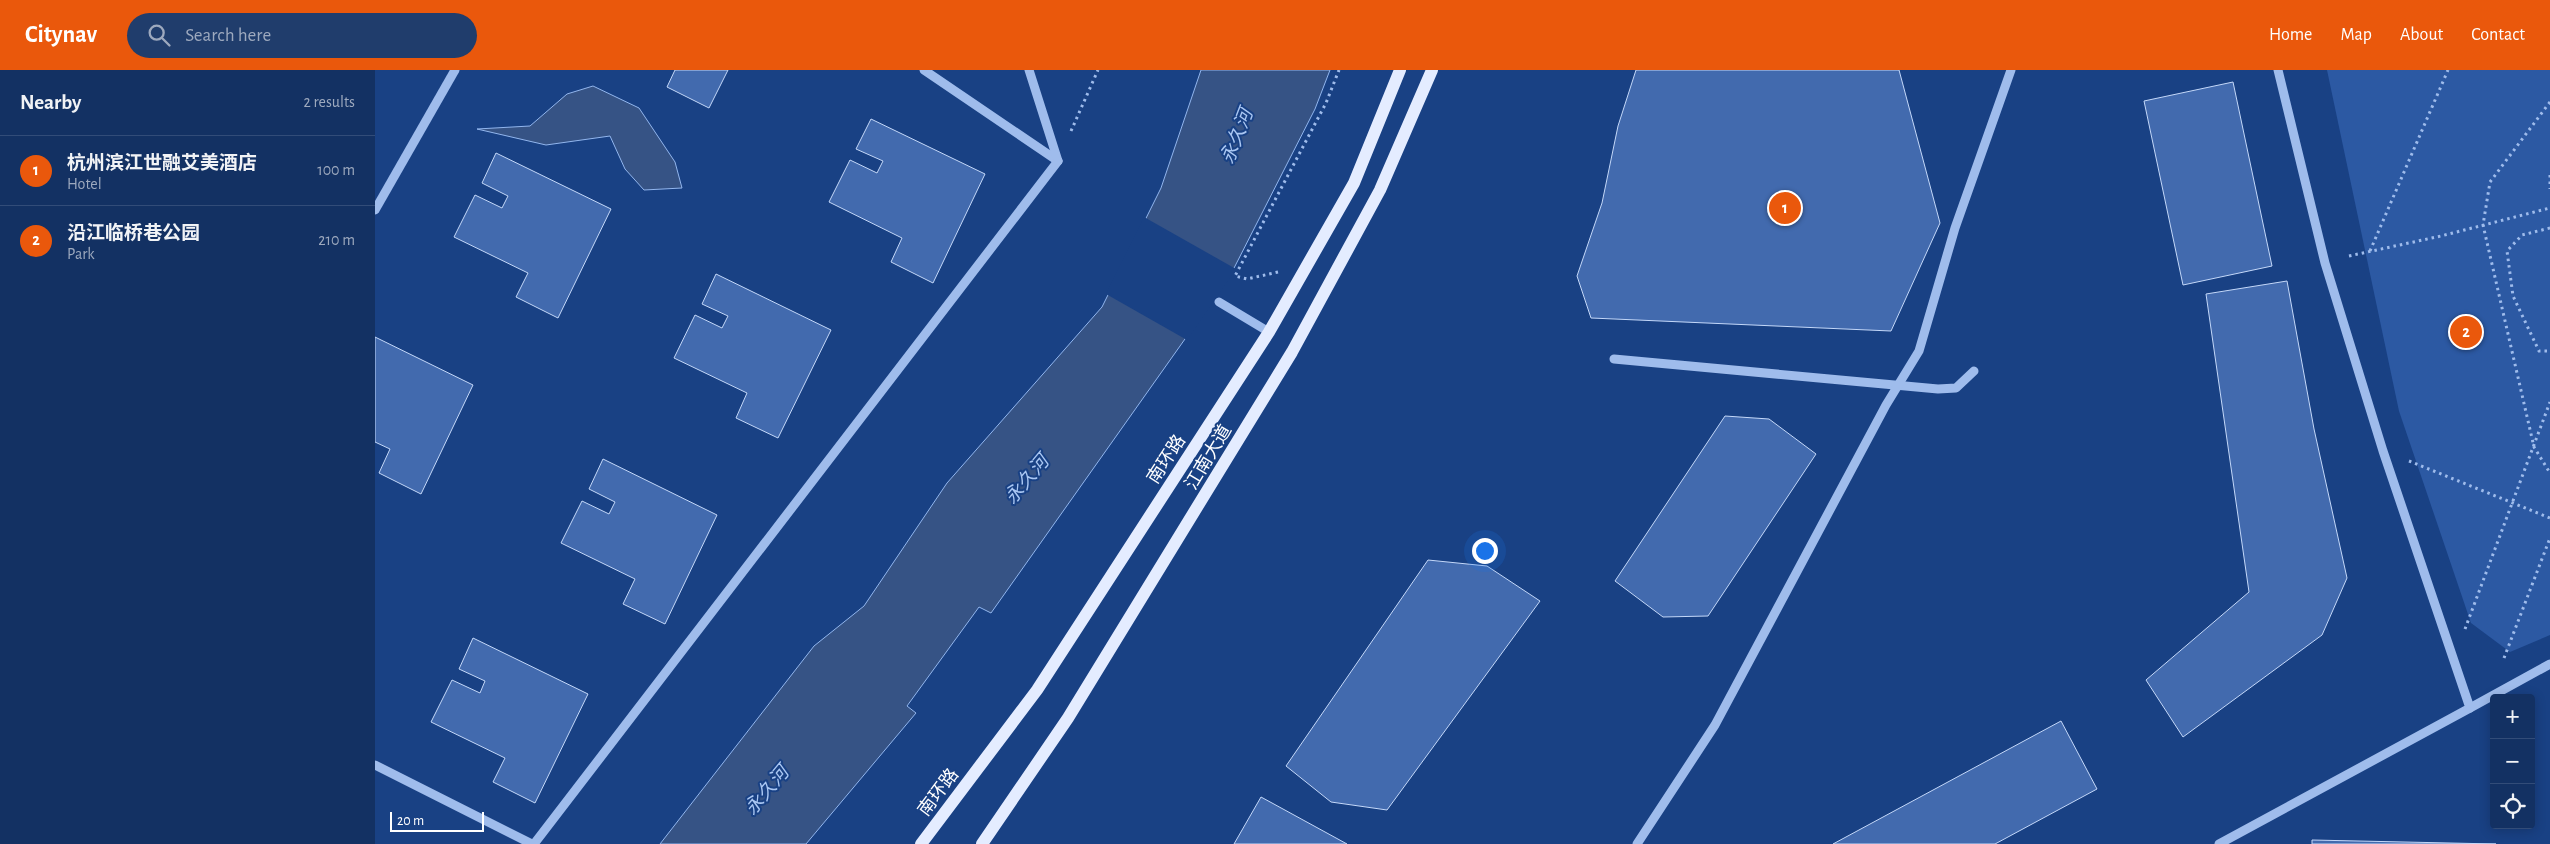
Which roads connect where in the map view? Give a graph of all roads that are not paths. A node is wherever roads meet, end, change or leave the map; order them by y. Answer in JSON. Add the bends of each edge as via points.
{"nodes":[{"id":1,"x":455,"y":70,"type":"edge"},
{"id":2,"x":924,"y":70,"type":"edge"},
{"id":3,"x":1029,"y":70,"type":"edge"},
{"id":4,"x":1400,"y":70,"type":"edge"},
{"id":5,"x":1432,"y":70,"type":"edge"},
{"id":6,"x":2011,"y":70,"type":"edge"},
{"id":7,"x":2278,"y":70,"type":"edge"},
{"id":8,"x":1058,"y":161,"type":"junction"},
{"id":9,"x":375,"y":210,"type":"edge"},
{"id":10,"x":1219,"y":302,"type":"dead end"},
{"id":11,"x":1269,"y":332,"type":"junction"},
{"id":12,"x":1614,"y":359,"type":"dead end"},
{"id":13,"x":1974,"y":371,"type":"dead end"},
{"id":14,"x":1897,"y":385,"type":"junction"},
{"id":15,"x":2550,"y":664,"type":"edge"},
{"id":16,"x":2470,"y":708,"type":"junction"},
{"id":17,"x":375,"y":765,"type":"edge"},
{"id":18,"x":2223,"y":843,"type":"edge"},
{"id":19,"x":533,"y":844,"type":"edge"},
{"id":20,"x":921,"y":844,"type":"edge"},
{"id":21,"x":982,"y":844,"type":"edge"},
{"id":22,"x":1637,"y":844,"type":"edge"}],
"edges":[{"from":1,"to":9,"type":"street"},
{"from":2,"to":8,"type":"street"},
{"from":3,"to":8,"type":"street"},
{"from":4,"to":11,"type":"main road","name":"南环路","via":[[1354,183]]},
{"from":5,"to":21,"type":"main road","name":"江南大道","via":[[1380,190],[1292,352],[1068,718]]},
{"from":6,"to":14,"type":"street","via":[[1955,228],[1919,351]]},
{"from":7,"to":16,"type":"street","via":[[2325,263],[2383,451]]},
{"from":8,"to":19,"type":"street"},
{"from":10,"to":11,"type":"street"},
{"from":11,"to":20,"type":"main road","name":"南环路","via":[[1037,690]]},
{"from":12,"to":14,"type":"street"},
{"from":13,"to":14,"type":"street","via":[[1956,388]]},
{"from":14,"to":22,"type":"street","via":[[1715,725]]},
{"from":15,"to":16,"type":"street"},
{"from":16,"to":18,"type":"street"},
{"from":17,"to":19,"type":"street"}]}
